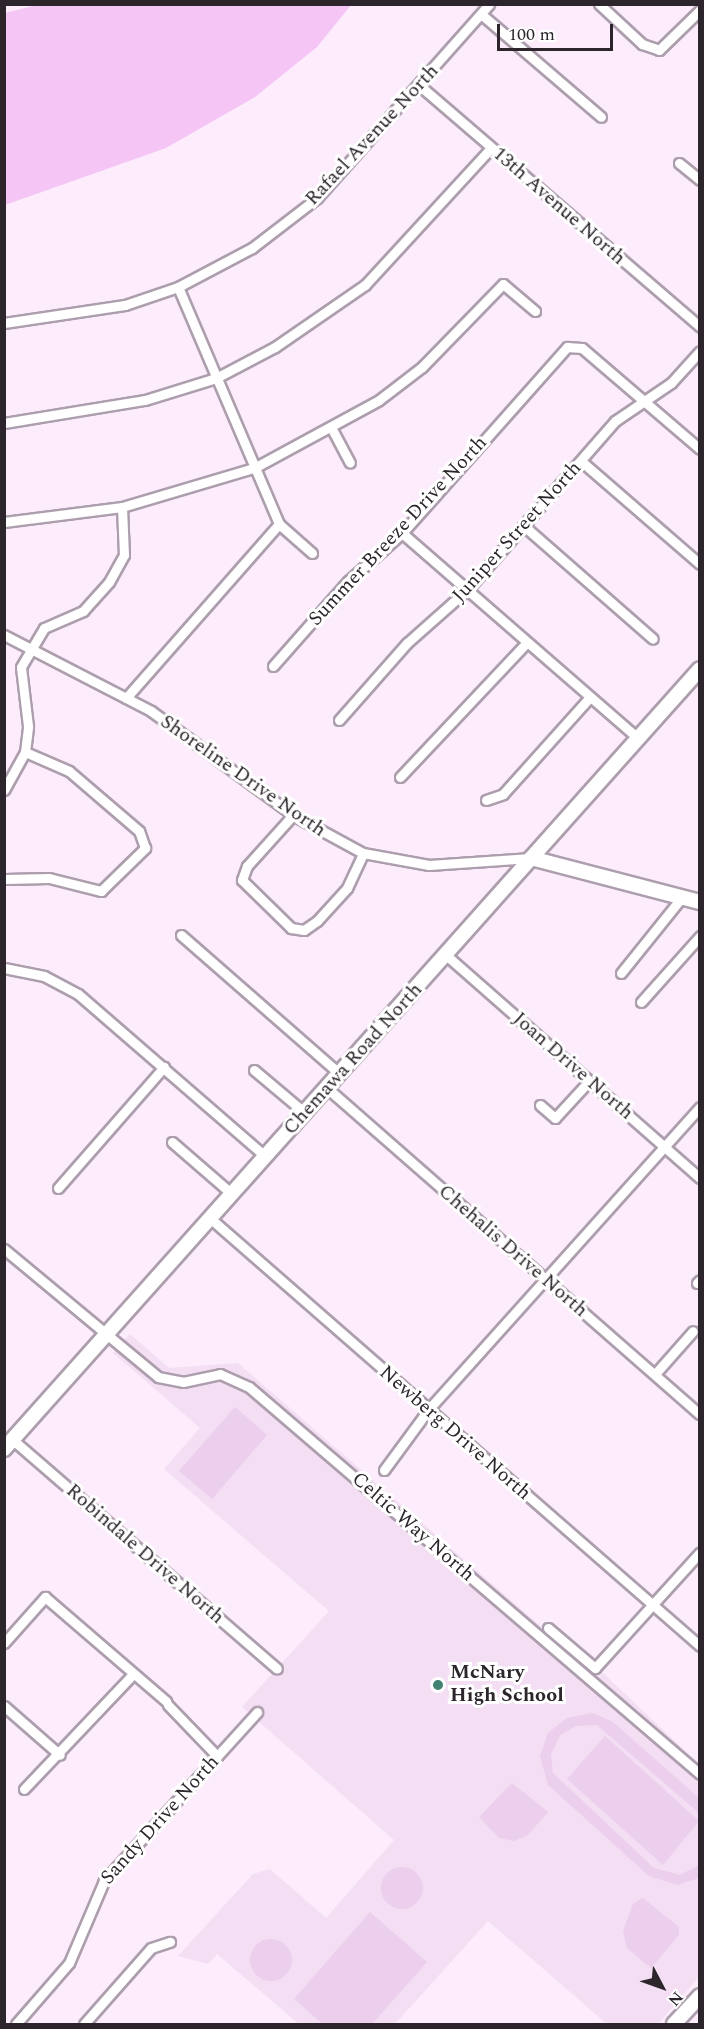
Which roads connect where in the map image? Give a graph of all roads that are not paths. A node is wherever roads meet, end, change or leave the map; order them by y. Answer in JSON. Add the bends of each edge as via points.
{"nodes":[{"id":1,"x":489,"y":4,"type":"edge"},
{"id":2,"x":599,"y":4,"type":"edge"},
{"id":3,"x":699,"y":10,"type":"edge"},
{"id":4,"x":481,"y":14,"type":"junction"},
{"id":5,"x":419,"y":85,"type":"junction"},
{"id":6,"x":601,"y":117,"type":"dead end"},
{"id":7,"x":491,"y":148,"type":"junction"},
{"id":8,"x":679,"y":163,"type":"dead end"},
{"id":9,"x":699,"y":180,"type":"edge"},
{"id":10,"x":178,"y":286,"type":"junction"},
{"id":11,"x":535,"y":311,"type":"dead end"},
{"id":12,"x":4,"y":323,"type":"edge"},
{"id":13,"x":699,"y":327,"type":"edge"},
{"id":14,"x":699,"y":351,"type":"edge"},
{"id":15,"x":216,"y":378,"type":"junction"},
{"id":16,"x":643,"y":400,"type":"junction"},
{"id":17,"x":4,"y":423,"type":"edge"},
{"id":18,"x":332,"y":429,"type":"junction"},
{"id":19,"x":699,"y":449,"type":"edge"},
{"id":20,"x":581,"y":461,"type":"junction"},
{"id":21,"x":350,"y":463,"type":"dead end"},
{"id":22,"x":254,"y":468,"type":"junction"},
{"id":23,"x":122,"y":507,"type":"junction"},
{"id":24,"x":4,"y":522,"type":"edge"},
{"id":25,"x":279,"y":524,"type":"junction"},
{"id":26,"x":524,"y":526,"type":"junction"},
{"id":27,"x":402,"y":533,"type":"junction"},
{"id":28,"x":312,"y":553,"type":"dead end"},
{"id":29,"x":699,"y":564,"type":"edge"},
{"id":30,"x":467,"y":590,"type":"junction"},
{"id":31,"x":4,"y":635,"type":"edge"},
{"id":32,"x":653,"y":639,"type":"dead end"},
{"id":33,"x":527,"y":642,"type":"junction"},
{"id":34,"x":29,"y":651,"type":"junction"},
{"id":35,"x":273,"y":666,"type":"dead end"},
{"id":36,"x":699,"y":669,"type":"edge"},
{"id":37,"x":590,"y":697,"type":"junction"},
{"id":38,"x":126,"y":698,"type":"junction"},
{"id":39,"x":339,"y":720,"type":"dead end"},
{"id":40,"x":638,"y":738,"type":"junction"},
{"id":41,"x":25,"y":752,"type":"junction"},
{"id":42,"x":400,"y":777,"type":"dead end"},
{"id":43,"x":4,"y":790,"type":"edge"},
{"id":44,"x":486,"y":800,"type":"dead end"},
{"id":45,"x":293,"y":815,"type":"junction"},
{"id":46,"x":363,"y":853,"type":"junction"},
{"id":47,"x":531,"y":858,"type":"junction"},
{"id":48,"x":5,"y":878,"type":"edge"},
{"id":49,"x":4,"y":884,"type":"edge"},
{"id":50,"x":682,"y":897,"type":"junction"},
{"id":51,"x":699,"y":902,"type":"edge"},
{"id":52,"x":181,"y":935,"type":"dead end"},
{"id":53,"x":699,"y":936,"type":"edge"},
{"id":54,"x":446,"y":955,"type":"junction"},
{"id":55,"x":4,"y":968,"type":"edge"},
{"id":56,"x":621,"y":973,"type":"dead end"},
{"id":57,"x":641,"y":1002,"type":"dead end"},
{"id":58,"x":164,"y":1067,"type":"junction"},
{"id":59,"x":254,"y":1070,"type":"dead end"},
{"id":60,"x":340,"y":1074,"type":"junction"},
{"id":61,"x":589,"y":1081,"type":"junction"},
{"id":62,"x":327,"y":1089,"type":"junction"},
{"id":63,"x":540,"y":1105,"type":"dead end"},
{"id":64,"x":699,"y":1107,"type":"edge"},
{"id":65,"x":305,"y":1113,"type":"junction"},
{"id":66,"x":172,"y":1142,"type":"dead end"},
{"id":67,"x":664,"y":1147,"type":"junction"},
{"id":68,"x":266,"y":1157,"type":"junction"},
{"id":69,"x":699,"y":1178,"type":"edge"},
{"id":70,"x":58,"y":1188,"type":"dead end"},
{"id":71,"x":232,"y":1194,"type":"junction"},
{"id":72,"x":211,"y":1219,"type":"junction"},
{"id":73,"x":4,"y":1249,"type":"edge"},
{"id":74,"x":545,"y":1280,"type":"junction"},
{"id":75,"x":693,"y":1331,"type":"dead end"},
{"id":76,"x":106,"y":1336,"type":"junction"},
{"id":77,"x":655,"y":1374,"type":"junction"},
{"id":78,"x":428,"y":1410,"type":"junction"},
{"id":79,"x":699,"y":1413,"type":"edge"},
{"id":80,"x":9,"y":1444,"type":"edge"},
{"id":81,"x":384,"y":1470,"type":"dead end"},
{"id":82,"x":699,"y":1552,"type":"edge"},
{"id":83,"x":652,"y":1605,"type":"junction"},
{"id":84,"x":548,"y":1628,"type":"dead end"},
{"id":85,"x":4,"y":1643,"type":"edge"},
{"id":86,"x":699,"y":1646,"type":"edge"},
{"id":87,"x":277,"y":1669,"type":"dead end"},
{"id":88,"x":133,"y":1674,"type":"junction"},
{"id":89,"x":4,"y":1706,"type":"edge"},
{"id":90,"x":257,"y":1712,"type":"dead end"},
{"id":91,"x":60,"y":1755,"type":"junction"},
{"id":92,"x":217,"y":1756,"type":"junction"},
{"id":93,"x":699,"y":1774,"type":"edge"},
{"id":94,"x":24,"y":1789,"type":"dead end"},
{"id":95,"x":170,"y":1942,"type":"dead end"},
{"id":96,"x":699,"y":1996,"type":"edge"},
{"id":97,"x":16,"y":2025,"type":"edge"},
{"id":98,"x":84,"y":2025,"type":"edge"},
{"id":99,"x":674,"y":2025,"type":"edge"}],
"edges":[{"from":1,"to":4,"type":"street","name":"Rafael Avenue North"},
{"from":2,"to":3,"type":"street","via":[[642,44],[659,50]]},
{"from":4,"to":5,"type":"street","name":"Rafael Avenue North"},
{"from":4,"to":6,"type":"street"},
{"from":5,"to":7,"type":"street","name":"13th Avenue North"},
{"from":5,"to":10,"type":"street","name":"Rafael Avenue North","via":[[317,198],[252,248]]},
{"from":7,"to":13,"type":"street","name":"13th Avenue North"},
{"from":7,"to":15,"type":"street","via":[[365,285],[322,318]]},
{"from":8,"to":9,"type":"street"},
{"from":10,"to":12,"type":"street","name":"Rafael Avenue North","via":[[98,311]]},
{"from":10,"to":15,"type":"street"},
{"from":11,"to":18,"type":"street","via":[[503,284],[422,367]]},
{"from":14,"to":16,"type":"street","name":"Juniper Street North","via":[[671,383]]},
{"from":15,"to":17,"type":"street","via":[[93,413]]},
{"from":15,"to":22,"type":"street"},
{"from":16,"to":19,"type":"street"},
{"from":16,"to":20,"type":"street","name":"Juniper Street North","via":[[615,421]]},
{"from":16,"to":27,"type":"street","name":"Summer Breeze Drive North","via":[[582,348],[572,346]]},
{"from":18,"to":21,"type":"street"},
{"from":18,"to":22,"type":"street"},
{"from":20,"to":26,"type":"street","name":"Juniper Street North"},
{"from":20,"to":29,"type":"street"},
{"from":22,"to":23,"type":"street"},
{"from":22,"to":25,"type":"street"},
{"from":23,"to":24,"type":"street"},
{"from":23,"to":34,"type":"street","via":[[124,555],[109,582],[83,611],[44,628]]},
{"from":25,"to":28,"type":"street"},
{"from":25,"to":38,"type":"street"},
{"from":26,"to":30,"type":"street","name":"Juniper Street North"},
{"from":26,"to":32,"type":"street"},
{"from":27,"to":30,"type":"street"},
{"from":27,"to":35,"type":"street","name":"Summer Breeze Drive North","via":[[348,581]]},
{"from":30,"to":33,"type":"street"},
{"from":30,"to":39,"type":"street","name":"Juniper Street North","via":[[407,643]]},
{"from":31,"to":34,"type":"street","name":"Shoreline Drive North"},
{"from":33,"to":37,"type":"street"},
{"from":33,"to":42,"type":"street"},
{"from":34,"to":38,"type":"street","name":"Shoreline Drive North"},
{"from":34,"to":41,"type":"street","via":[[20,672],[28,708]]},
{"from":36,"to":40,"type":"street","name":"Chemawa Road North"},
{"from":37,"to":40,"type":"street"},
{"from":37,"to":44,"type":"street","via":[[503,794]]},
{"from":38,"to":45,"type":"street","name":"Shoreline Drive North"},
{"from":40,"to":47,"type":"street","name":"Chemawa Road North"},
{"from":41,"to":43,"type":"street"},
{"from":41,"to":48,"type":"street","via":[[69,771],[139,831],[145,848],[113,885],[101,891],[56,879]]},
{"from":45,"to":46,"type":"street","name":"Shoreline Drive North"},
{"from":45,"to":46,"type":"street","via":[[247,866],[242,879],[291,928],[304,930],[317,921],[347,888]]},
{"from":46,"to":47,"type":"street","name":"Shoreline Drive North","via":[[429,866]]},
{"from":47,"to":50,"type":"street"},
{"from":47,"to":54,"type":"street","name":"Chemawa Road North"},
{"from":48,"to":49,"type":"street"},
{"from":50,"to":51,"type":"street"},
{"from":50,"to":56,"type":"street"},
{"from":52,"to":60,"type":"street"},
{"from":53,"to":57,"type":"street"},
{"from":54,"to":60,"type":"street","name":"Chemawa Road North"},
{"from":54,"to":61,"type":"street","name":"Joan Drive North"},
{"from":55,"to":58,"type":"street","via":[[69,988]]},
{"from":58,"to":68,"type":"street"},
{"from":58,"to":70,"type":"street"},
{"from":59,"to":65,"type":"street"},
{"from":60,"to":62,"type":"street","name":"Chemawa Road North"},
{"from":61,"to":63,"type":"street","via":[[555,1118]]},
{"from":61,"to":67,"type":"street","name":"Joan Drive North"},
{"from":62,"to":65,"type":"street","name":"Chemawa Road North"},
{"from":62,"to":74,"type":"street","name":"Chehalis Drive North"},
{"from":64,"to":67,"type":"street"},
{"from":65,"to":68,"type":"street","name":"Chemawa Road North"},
{"from":66,"to":71,"type":"street"},
{"from":67,"to":69,"type":"street","name":"Joan Drive North"},
{"from":67,"to":74,"type":"street"},
{"from":68,"to":71,"type":"street","name":"Chemawa Road North"},
{"from":71,"to":72,"type":"street","name":"Chemawa Road North"},
{"from":72,"to":76,"type":"street","name":"Chemawa Road North"},
{"from":72,"to":78,"type":"street","name":"Newberg Drive North"},
{"from":73,"to":76,"type":"street","name":"Celtic Way North"},
{"from":74,"to":77,"type":"street","name":"Chehalis Drive North"},
{"from":74,"to":78,"type":"street"},
{"from":75,"to":77,"type":"street"},
{"from":76,"to":80,"type":"street","name":"Chemawa Road North"},
{"from":76,"to":93,"type":"street","name":"Celtic Way North","via":[[166,1380],[220,1374],[249,1386]]},
{"from":77,"to":79,"type":"street","name":"Chehalis Drive North"},
{"from":78,"to":81,"type":"street"},
{"from":78,"to":83,"type":"street","name":"Newberg Drive North"},
{"from":80,"to":87,"type":"street","name":"Robindale Drive North"},
{"from":82,"to":83,"type":"street"},
{"from":83,"to":84,"type":"street","via":[[596,1668]]},
{"from":83,"to":86,"type":"street","name":"Newberg Drive North"},
{"from":85,"to":88,"type":"street","via":[[45,1597]]},
{"from":88,"to":91,"type":"street"},
{"from":88,"to":92,"type":"street"},
{"from":89,"to":91,"type":"street"},
{"from":90,"to":92,"type":"street","name":"Sandy Drive North"},
{"from":91,"to":94,"type":"street"},
{"from":92,"to":97,"type":"street","name":"Sandy Drive North","via":[[104,1881],[69,1963]]},
{"from":95,"to":98,"type":"street","via":[[151,1948]]},
{"from":96,"to":99,"type":"street"}]}
